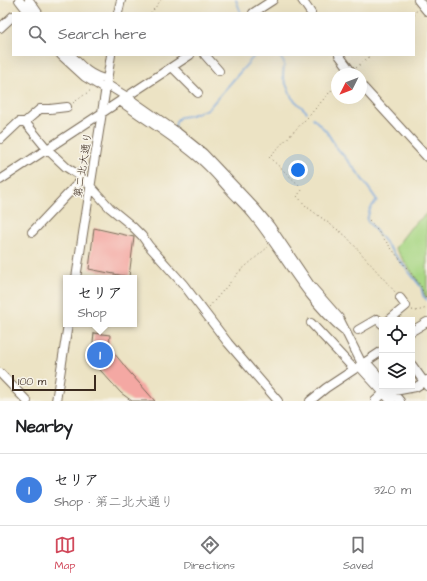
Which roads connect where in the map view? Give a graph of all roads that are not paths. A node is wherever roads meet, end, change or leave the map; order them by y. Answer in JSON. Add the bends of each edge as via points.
{"nodes":[{"id":1,"x":120,"y":0,"type":"edge"},
{"id":2,"x":273,"y":0,"type":"edge"},
{"id":3,"x":302,"y":0,"type":"edge"},
{"id":4,"x":418,"y":0,"type":"edge"},
{"id":5,"x":28,"y":6,"type":"edge"},
{"id":6,"x":427,"y":11,"type":"edge"},
{"id":7,"x":19,"y":12,"type":"edge"},
{"id":8,"x":118,"y":12,"type":"edge"},
{"id":9,"x":255,"y":12,"type":"edge"},
{"id":10,"x":310,"y":12,"type":"edge"},
{"id":11,"x":12,"y":17,"type":"edge"},
{"id":12,"x":0,"y":28,"type":"edge"},
{"id":13,"x":62,"y":56,"type":"edge"},
{"id":14,"x":72,"y":56,"type":"edge"},
{"id":15,"x":111,"y":56,"type":"edge"},
{"id":16,"x":188,"y":56,"type":"edge"},
{"id":17,"x":207,"y":56,"type":"edge"},
{"id":18,"x":340,"y":56,"type":"edge"},
{"id":19,"x":172,"y":67,"type":"junction"},
{"id":20,"x":348,"y":68,"type":"edge"},
{"id":21,"x":219,"y":71,"type":"dead end"},
{"id":22,"x":104,"y":84,"type":"junction"},
{"id":23,"x":367,"y":92,"type":"edge"},
{"id":24,"x":198,"y":93,"type":"dead end"},
{"id":25,"x":127,"y":97,"type":"junction"},
{"id":26,"x":120,"y":102,"type":"junction"},
{"id":27,"x":67,"y":107,"type":"road end"},
{"id":28,"x":102,"y":113,"type":"junction"},
{"id":29,"x":25,"y":122,"type":"junction"},
{"id":30,"x":0,"y":138,"type":"edge"},
{"id":31,"x":47,"y":149,"type":"junction"},
{"id":32,"x":427,"y":157,"type":"edge"},
{"id":33,"x":83,"y":178,"type":"junction"},
{"id":34,"x":0,"y":180,"type":"edge"},
{"id":35,"x":90,"y":186,"type":"junction"},
{"id":36,"x":253,"y":211,"type":"junction"},
{"id":37,"x":32,"y":232,"type":"dead end"},
{"id":38,"x":76,"y":275,"type":"edge"},
{"id":39,"x":400,"y":298,"type":"road end"},
{"id":40,"x":393,"y":317,"type":"edge"},
{"id":41,"x":379,"y":321,"type":"edge"},
{"id":42,"x":427,"y":322,"type":"edge"},
{"id":43,"x":311,"y":323,"type":"dead end"},
{"id":44,"x":68,"y":327,"type":"edge"},
{"id":45,"x":358,"y":330,"type":"dead end"},
{"id":46,"x":415,"y":330,"type":"edge"},
{"id":47,"x":347,"y":333,"type":"junction"},
{"id":48,"x":379,"y":353,"type":"edge"},
{"id":49,"x":360,"y":365,"type":"junction"},
{"id":50,"x":415,"y":369,"type":"edge"},
{"id":51,"x":0,"y":373,"type":"edge"},
{"id":52,"x":379,"y":378,"type":"edge"},
{"id":53,"x":426,"y":383,"type":"edge"},
{"id":54,"x":388,"y":390,"type":"edge"},
{"id":55,"x":27,"y":401,"type":"edge"},
{"id":56,"x":56,"y":401,"type":"edge"},
{"id":57,"x":278,"y":401,"type":"edge"},
{"id":58,"x":310,"y":401,"type":"edge"},
{"id":59,"x":375,"y":401,"type":"edge"},
{"id":60,"x":391,"y":401,"type":"edge"},
{"id":61,"x":400,"y":401,"type":"edge"}],
"edges":[{"from":1,"to":8,"type":"street"},
{"from":2,"to":9,"type":"street"},
{"from":3,"to":10,"type":"street"},
{"from":4,"to":6,"type":"street"},
{"from":5,"to":7,"type":"street"},
{"from":11,"to":12,"type":"street"},
{"from":13,"to":22,"type":"street","via":[[85,77]]},
{"from":14,"to":22,"type":"street"},
{"from":15,"to":22,"type":"street","name":"第二北大通り"},
{"from":16,"to":19,"type":"street"},
{"from":17,"to":21,"type":"street"},
{"from":18,"to":20,"type":"street"},
{"from":19,"to":24,"type":"street"},
{"from":19,"to":25,"type":"street"},
{"from":22,"to":25,"type":"street"},
{"from":22,"to":28,"type":"street","name":"第二北大通り"},
{"from":23,"to":32,"type":"street"},
{"from":25,"to":26,"type":"street"},
{"from":25,"to":36,"type":"street","via":[[203,153]]},
{"from":26,"to":28,"type":"street"},
{"from":26,"to":36,"type":"street","via":[[173,137],[199,158]]},
{"from":27,"to":29,"type":"street","via":[[40,109]]},
{"from":28,"to":31,"type":"street"},
{"from":28,"to":35,"type":"street","name":"第二北大通り"},
{"from":29,"to":30,"type":"street","via":[[19,122]]},
{"from":29,"to":31,"type":"street"},
{"from":31,"to":33,"type":"street","via":[[66,167]]},
{"from":31,"to":34,"type":"street"},
{"from":33,"to":35,"type":"street"},
{"from":33,"to":37,"type":"street"},
{"from":35,"to":38,"type":"street","name":"第二北大通り"},
{"from":35,"to":57,"type":"street","via":[[142,236]]},
{"from":36,"to":47,"type":"street","via":[[306,289],[334,323]]},
{"from":36,"to":47,"type":"street","via":[[270,226],[307,281],[339,318]]},
{"from":39,"to":40,"type":"street","via":[[406,306]]},
{"from":41,"to":45,"type":"street","via":[[377,319]]},
{"from":42,"to":46,"type":"street"},
{"from":43,"to":49,"type":"street"},
{"from":44,"to":56,"type":"street"},
{"from":47,"to":49,"type":"street"},
{"from":48,"to":49,"type":"street"},
{"from":49,"to":52,"type":"street"},
{"from":49,"to":54,"type":"street"},
{"from":49,"to":58,"type":"street"},
{"from":50,"to":53,"type":"street"},
{"from":51,"to":55,"type":"street"},
{"from":53,"to":54,"type":"street","via":[[416,387]]},
{"from":54,"to":59,"type":"street"},
{"from":54,"to":60,"type":"street"},
{"from":54,"to":61,"type":"street"}]}
